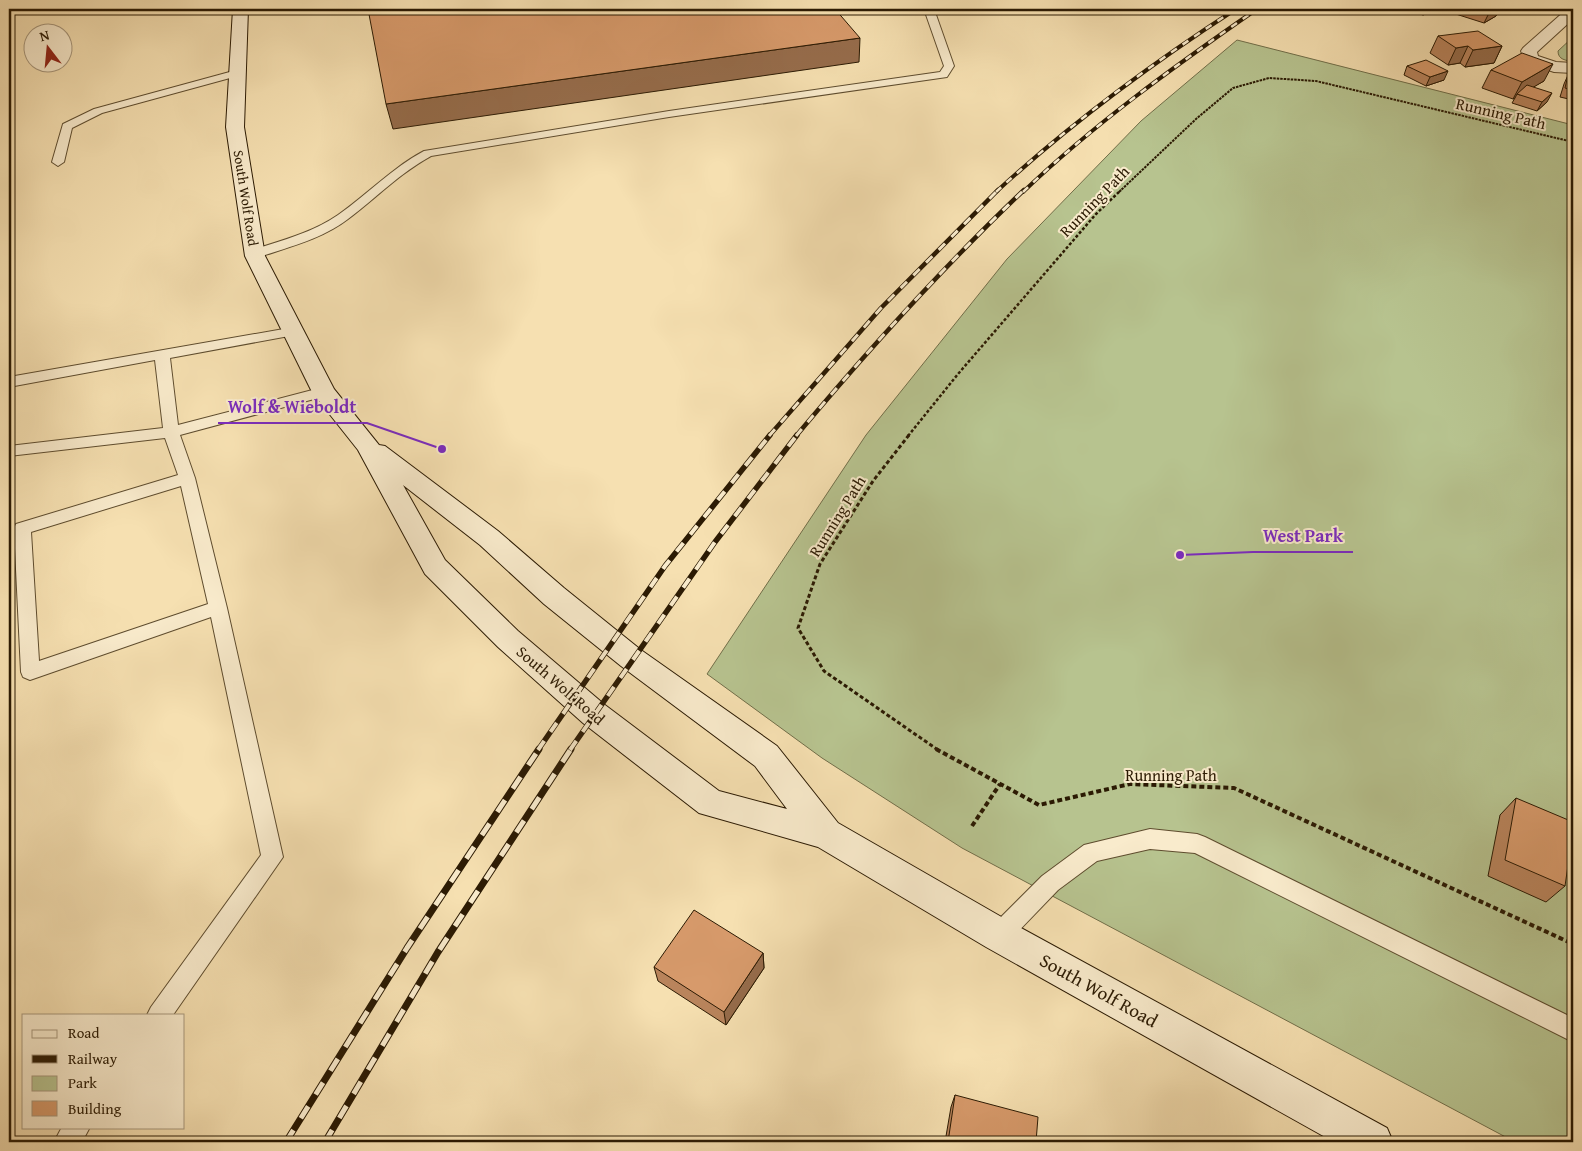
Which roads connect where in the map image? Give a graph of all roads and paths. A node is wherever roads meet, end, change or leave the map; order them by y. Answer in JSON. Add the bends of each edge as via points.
{"nodes":[{"id":1,"x":240,"y":9,"type":"edge"},
{"id":2,"x":929,"y":9,"type":"edge"},
{"id":3,"x":1573,"y":11,"type":"edge"},
{"id":4,"x":1573,"y":68,"type":"edge"},
{"id":5,"x":237,"y":73,"type":"junction"},
{"id":6,"x":1573,"y":142,"type":"edge"},
{"id":7,"x":58,"y":162,"type":"dead end"},
{"id":8,"x":254,"y":254,"type":"junction"},
{"id":9,"x":295,"y":331,"type":"junction"},
{"id":10,"x":162,"y":355,"type":"junction"},
{"id":11,"x":9,"y":382,"type":"edge"},
{"id":12,"x":324,"y":392,"type":"junction"},
{"id":13,"x":172,"y":432,"type":"junction"},
{"id":14,"x":368,"y":446,"type":"junction"},
{"id":15,"x":9,"y":451,"type":"edge"},
{"id":16,"x":187,"y":478,"type":"junction"},
{"id":17,"x":218,"y":608,"type":"junction"},
{"id":18,"x":1000,"y":784,"type":"junction"},
{"id":19,"x":972,"y":826,"type":"dead end"},
{"id":20,"x":826,"y":834,"type":"junction"},
{"id":21,"x":999,"y":936,"type":"junction"},
{"id":22,"x":1573,"y":944,"type":"edge"},
{"id":23,"x":159,"y":1014,"type":"edge"},
{"id":24,"x":1573,"y":1030,"type":"edge"},
{"id":25,"x":77,"y":1128,"type":"edge"},
{"id":26,"x":67,"y":1142,"type":"edge"},
{"id":27,"x":1373,"y":1142,"type":"edge"}],
"edges":[{"from":1,"to":5,"type":"main road","name":"South Wolf Road"},
{"from":2,"to":8,"type":"lane","via":[[949,66],[943,74],[428,153],[411,161],[341,219],[309,236]]},
{"from":3,"to":4,"type":"main road","via":[[1529,51],[1531,59],[1554,67]]},
{"from":5,"to":7,"type":"lane","via":[[98,111],[67,126]]},
{"from":5,"to":8,"type":"main road","name":"South Wolf Road","via":[[234,126]]},
{"from":6,"to":18,"type":"path","name":"Running Path","via":[[1316,82],[1269,78],[1233,88],[1096,214],[958,374],[872,481],[820,564],[798,628],[824,671],[927,744]]},
{"from":8,"to":9,"type":"main road","name":"South Wolf Road"},
{"from":9,"to":10,"type":"lane"},
{"from":9,"to":12,"type":"main road","name":"South Wolf Road"},
{"from":10,"to":11,"type":"lane"},
{"from":10,"to":13,"type":"lane"},
{"from":12,"to":13,"type":"lane"},
{"from":12,"to":14,"type":"main road","name":"South Wolf Road"},
{"from":13,"to":15,"type":"lane"},
{"from":13,"to":16,"type":"lane"},
{"from":14,"to":20,"type":"main road","name":"South Wolf Road","via":[[489,538],[631,658],[766,756]]},
{"from":14,"to":20,"type":"main road","name":"South Wolf Road","via":[[435,567],[508,639],[594,714],[710,803]]},
{"from":16,"to":17,"type":"lane"},
{"from":16,"to":17,"type":"lane","via":[[22,528],[30,672]]},
{"from":17,"to":23,"type":"lane","via":[[272,857]]},
{"from":18,"to":19,"type":"path"},
{"from":18,"to":22,"type":"path","name":"Running Path","via":[[1039,806],[1130,784],[1234,788]]},
{"from":20,"to":21,"type":"main road","name":"South Wolf Road"},
{"from":21,"to":24,"type":"lane","via":[[1050,883],[1092,852],[1150,839],[1198,844]]},
{"from":21,"to":27,"type":"main road","name":"South Wolf Road"},
{"from":25,"to":26,"type":"lane"}]}
